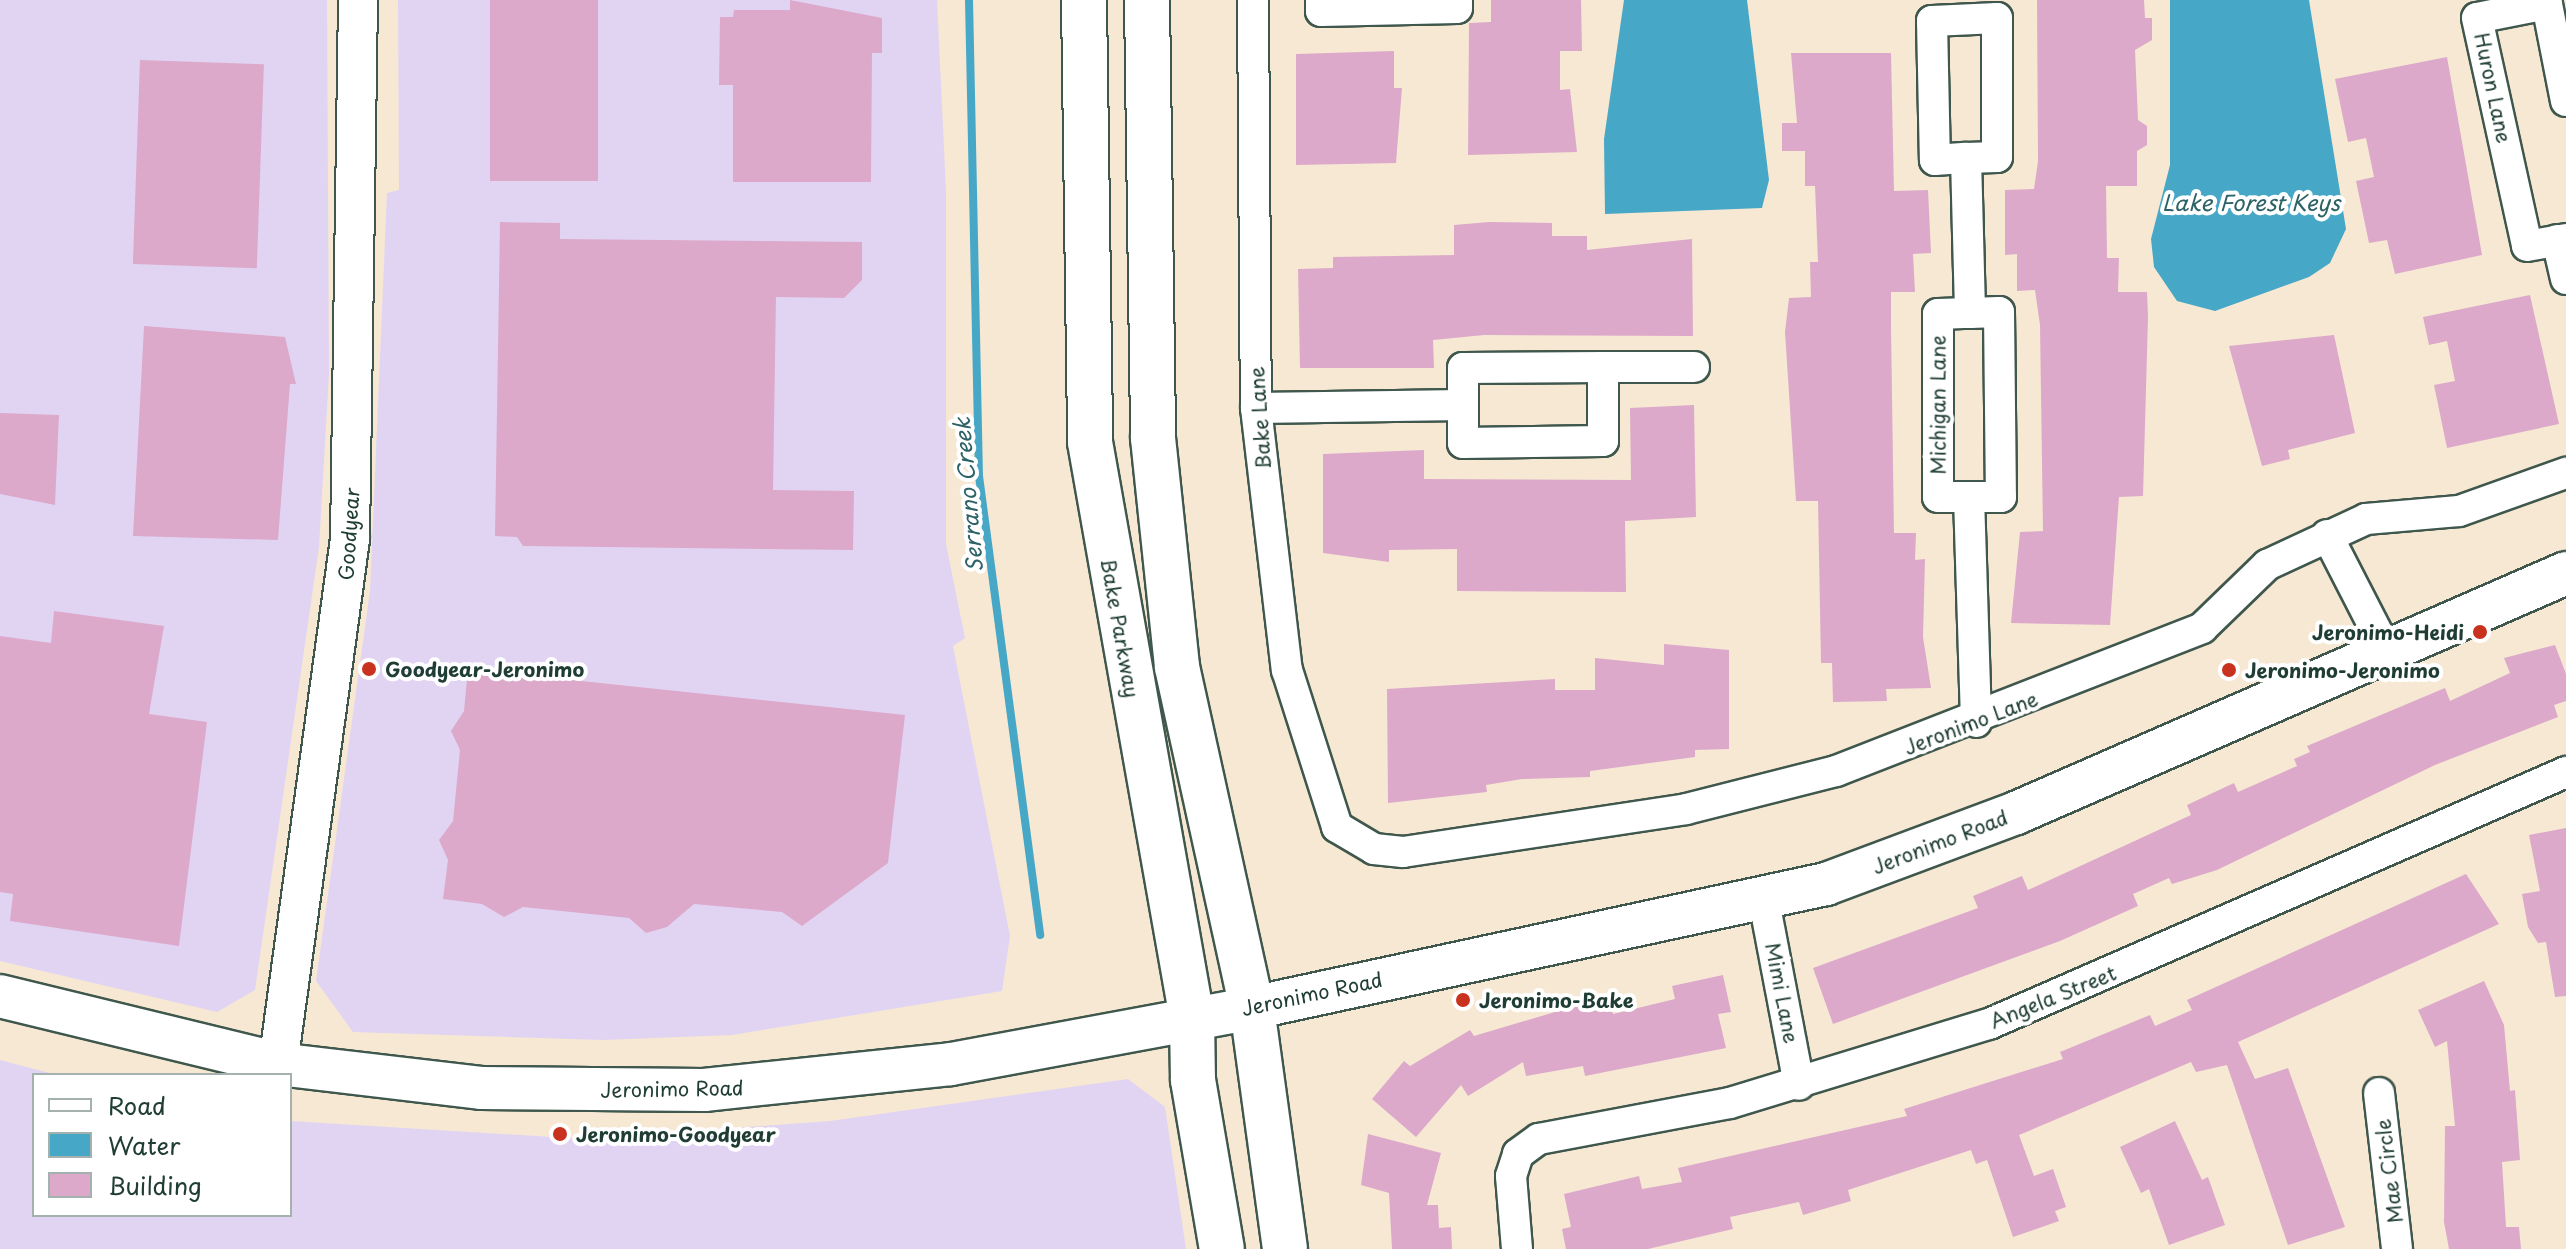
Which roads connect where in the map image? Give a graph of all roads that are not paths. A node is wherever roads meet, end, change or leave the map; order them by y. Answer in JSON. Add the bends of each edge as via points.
{"nodes":[{"id":1,"x":358,"y":0,"type":"edge"},
{"id":2,"x":1084,"y":0,"type":"edge"},
{"id":3,"x":1147,"y":0,"type":"edge"},
{"id":4,"x":1253,"y":0,"type":"edge"},
{"id":5,"x":1321,"y":0,"type":"edge"},
{"id":6,"x":1457,"y":0,"type":"edge"},
{"id":7,"x":2566,"y":101,"type":"edge"},
{"id":8,"x":1966,"y":158,"type":"junction"},
{"id":9,"x":2562,"y":239,"type":"edge"},
{"id":10,"x":2566,"y":279,"type":"edge"},
{"id":11,"x":1970,"y":313,"type":"junction"},
{"id":12,"x":1603,"y":367,"type":"junction"},
{"id":13,"x":1694,"y":367,"type":"dead end"},
{"id":14,"x":1463,"y":405,"type":"junction"},
{"id":15,"x":1256,"y":408,"type":"junction"},
{"id":16,"x":2566,"y":473,"type":"edge"},
{"id":17,"x":1969,"y":497,"type":"junction"},
{"id":18,"x":2327,"y":535,"type":"junction"},
{"id":19,"x":2566,"y":573,"type":"edge"},
{"id":20,"x":2385,"y":648,"type":"junction"},
{"id":21,"x":1976,"y":722,"type":"junction"},
{"id":22,"x":2566,"y":772,"type":"edge"},
{"id":23,"x":1337,"y":827,"type":"joint"},
{"id":24,"x":1764,"y":901,"type":"junction"},
{"id":25,"x":0,"y":996,"type":"edge"},
{"id":26,"x":1252,"y":1008,"type":"junction"},
{"id":27,"x":1192,"y":1018,"type":"junction"},
{"id":28,"x":278,"y":1064,"type":"junction"},
{"id":29,"x":1799,"y":1085,"type":"junction"},
{"id":30,"x":2379,"y":1093,"type":"dead end"},
{"id":31,"x":1222,"y":1249,"type":"edge"},
{"id":32,"x":1285,"y":1249,"type":"edge"},
{"id":33,"x":1517,"y":1249,"type":"edge"},
{"id":34,"x":2397,"y":1249,"type":"edge"}],
"edges":[{"from":1,"to":28,"type":"street","name":"Goodyear","via":[[349,543]]},
{"from":2,"to":27,"type":"main road","name":"Bake Parkway","via":[[1090,442]]},
{"from":3,"to":26,"type":"main road","via":[[1145,268],[1154,453],[1177,667]]},
{"from":4,"to":15,"type":"street","name":"Bake Lane"},
{"from":5,"to":6,"type":"street","via":[[1321,11],[1457,8]]},
{"from":7,"to":9,"type":"street","name":"Huron Lane","via":[[2547,4],[2477,18],[2527,246]]},
{"from":8,"to":8,"type":"street","via":[[1935,160],[1932,21],[1997,18],[1997,157]]},
{"from":8,"to":11,"type":"street"},
{"from":9,"to":10,"type":"street","name":"Huron Lane"},
{"from":11,"to":17,"type":"street","name":"Michigan Lane","via":[[1938,314],[1938,497]]},
{"from":11,"to":17,"type":"street","name":"Michigan Lane","via":[[1999,312],[2001,497]]},
{"from":12,"to":13,"type":"street"},
{"from":12,"to":14,"type":"street","via":[[1463,368]]},
{"from":12,"to":14,"type":"street","via":[[1603,441],[1463,443]]},
{"from":14,"to":15,"type":"street"},
{"from":15,"to":23,"type":"street","name":"Bake Lane","via":[[1287,670]]},
{"from":16,"to":18,"type":"street","name":"Jeronimo Lane","via":[[2459,511],[2379,514]]},
{"from":17,"to":21,"type":"street","name":"Michigan Lane"},
{"from":18,"to":20,"type":"street"},
{"from":18,"to":21,"type":"street","name":"Jeronimo Lane","via":[[2267,565],[2202,628]]},
{"from":19,"to":20,"type":"main road","name":"Jeronimo Road"},
{"from":20,"to":24,"type":"main road","name":"Jeronimo Road","via":[[2016,813]]},
{"from":21,"to":23,"type":"street","name":"Jeronimo Lane","via":[[1785,787],[1686,809],[1403,852],[1374,849]]},
{"from":22,"to":29,"type":"street","name":"Angela Street","via":[[2094,981]]},
{"from":24,"to":26,"type":"main road","name":"Jeronimo Road"},
{"from":24,"to":29,"type":"street","name":"Mimi Lane"},
{"from":25,"to":28,"type":"main road","name":"Jeronimo Road"},
{"from":26,"to":27,"type":"main road","name":"Jeronimo Road"},
{"from":26,"to":32,"type":"main road"},
{"from":27,"to":28,"type":"main road","name":"Jeronimo Road","via":[[951,1064],[704,1090],[481,1088]]},
{"from":27,"to":31,"type":"main road","name":"Bake Parkway","via":[[1193,1080]]},
{"from":29,"to":33,"type":"street","name":"Angela Street","via":[[1561,1133],[1518,1154],[1510,1199]]},
{"from":30,"to":34,"type":"street","name":"Mae Circle"}]}
